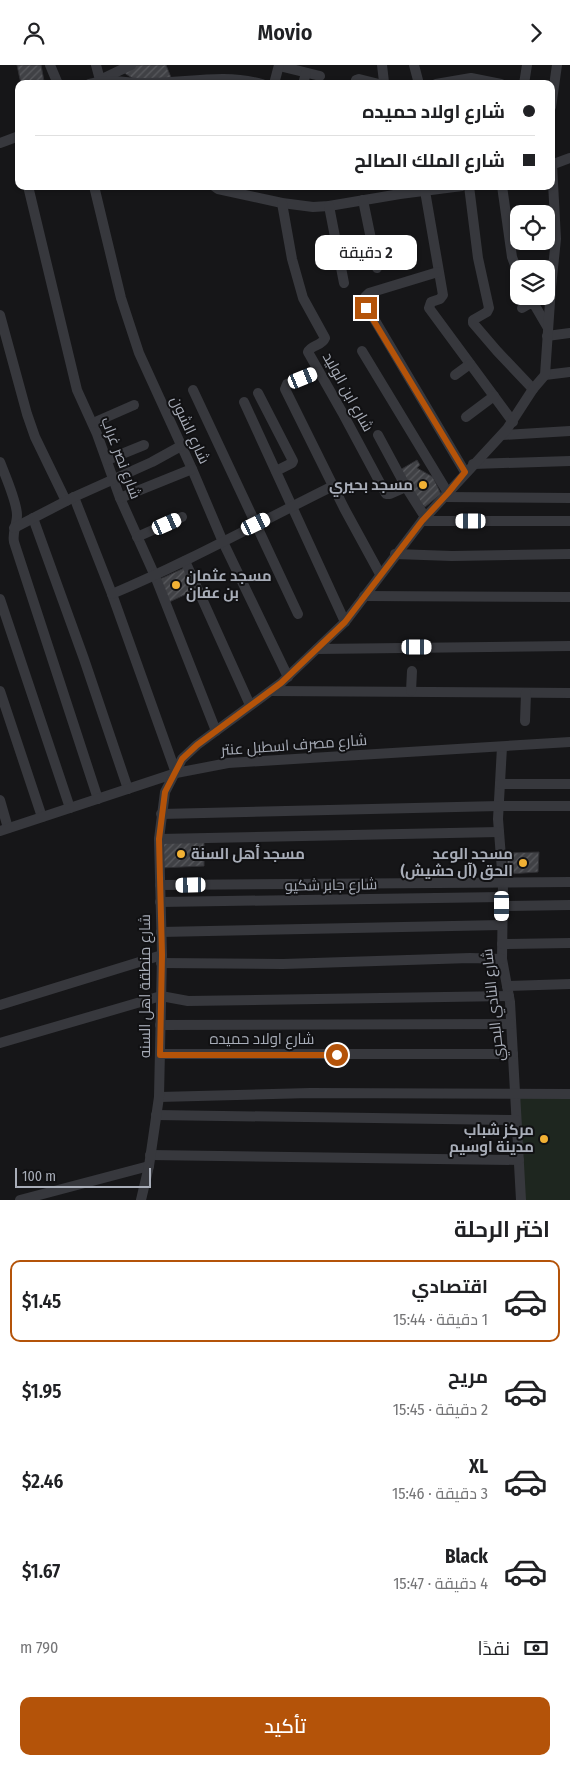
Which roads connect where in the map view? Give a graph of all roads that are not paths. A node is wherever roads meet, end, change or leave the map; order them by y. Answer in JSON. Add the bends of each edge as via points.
{"nodes":[{"id":1,"x":50,"y":65,"type":"edge"},
{"id":2,"x":96,"y":65,"type":"edge"},
{"id":3,"x":131,"y":65,"type":"edge"},
{"id":4,"x":382,"y":65,"type":"edge"},
{"id":5,"x":414,"y":65,"type":"edge"},
{"id":6,"x":527,"y":65,"type":"edge"},
{"id":7,"x":557,"y":65,"type":"edge"},
{"id":8,"x":279,"y":66,"type":"edge"},
{"id":9,"x":306,"y":73,"type":"junction"},
{"id":10,"x":320,"y":76,"type":"dead end"},
{"id":11,"x":56,"y":80,"type":"edge"},
{"id":12,"x":100,"y":80,"type":"joint"},
{"id":13,"x":216,"y":80,"type":"edge"},
{"id":14,"x":241,"y":80,"type":"edge"},
{"id":15,"x":275,"y":80,"type":"edge"},
{"id":16,"x":304,"y":80,"type":"edge"},
{"id":17,"x":383,"y":80,"type":"edge"},
{"id":18,"x":417,"y":80,"type":"edge"},
{"id":19,"x":459,"y":80,"type":"edge"},
{"id":20,"x":481,"y":80,"type":"edge"},
{"id":21,"x":525,"y":80,"type":"edge"},
{"id":22,"x":555,"y":80,"type":"edge"},
{"id":23,"x":15,"y":140,"type":"edge"},
{"id":24,"x":0,"y":143,"type":"edge"},
{"id":25,"x":570,"y":158,"type":"edge"},
{"id":26,"x":555,"y":164,"type":"edge"},
{"id":27,"x":29,"y":190,"type":"edge"},
{"id":28,"x":95,"y":190,"type":"edge"},
{"id":29,"x":223,"y":190,"type":"edge"},
{"id":30,"x":399,"y":190,"type":"edge"},
{"id":31,"x":432,"y":190,"type":"edge"},
{"id":32,"x":469,"y":190,"type":"edge"},
{"id":33,"x":503,"y":190,"type":"edge"},
{"id":34,"x":553,"y":190,"type":"edge"},
{"id":35,"x":425,"y":191,"type":"junction"},
{"id":36,"x":363,"y":200,"type":"junction"},
{"id":37,"x":282,"y":203,"type":"junction"},
{"id":38,"x":329,"y":206,"type":"junction"},
{"id":39,"x":513,"y":260,"type":"edge"},
{"id":40,"x":377,"y":268,"type":"dead end"},
{"id":41,"x":438,"y":272,"type":"junction"},
{"id":42,"x":344,"y":283,"type":"dead end"},
{"id":43,"x":522,"y":308,"type":"dead end"},
{"id":44,"x":0,"y":315,"type":"edge"},
{"id":45,"x":548,"y":332,"type":"junction"},
{"id":46,"x":570,"y":333,"type":"edge"},
{"id":47,"x":362,"y":351,"type":"dead end"},
{"id":48,"x":470,"y":364,"type":"junction"},
{"id":49,"x":319,"y":371,"type":"junction"},
{"id":50,"x":570,"y":372,"type":"edge"},
{"id":51,"x":455,"y":375,"type":"dead end"},
{"id":52,"x":544,"y":375,"type":"junction"},
{"id":53,"x":533,"y":389,"type":"junction"},
{"id":54,"x":193,"y":390,"type":"dead end"},
{"id":55,"x":258,"y":393,"type":"dead end"},
{"id":56,"x":494,"y":396,"type":"junction"},
{"id":57,"x":244,"y":402,"type":"dead end"},
{"id":58,"x":134,"y":405,"type":"dead end"},
{"id":59,"x":466,"y":417,"type":"dead end"},
{"id":60,"x":513,"y":421,"type":"junction"},
{"id":61,"x":93,"y":423,"type":"junction"},
{"id":62,"x":570,"y":431,"type":"edge"},
{"id":63,"x":378,"y":435,"type":"dead end"},
{"id":64,"x":502,"y":435,"type":"junction"},
{"id":65,"x":144,"y":445,"type":"dead end"},
{"id":66,"x":181,"y":446,"type":"junction"},
{"id":67,"x":107,"y":460,"type":"junction"},
{"id":68,"x":570,"y":461,"type":"edge"},
{"id":69,"x":0,"y":463,"type":"edge"},
{"id":70,"x":473,"y":464,"type":"junction"},
{"id":71,"x":192,"y":469,"type":"junction"},
{"id":72,"x":276,"y":471,"type":"junction"},
{"id":73,"x":465,"y":472,"type":"junction"},
{"id":74,"x":114,"y":479,"type":"junction"},
{"id":75,"x":333,"y":486,"type":"junction"},
{"id":76,"x":406,"y":487,"type":"junction"},
{"id":77,"x":446,"y":495,"type":"junction"},
{"id":78,"x":570,"y":498,"type":"edge"},
{"id":79,"x":70,"y":499,"type":"junction"},
{"id":80,"x":120,"y":499,"type":"junction"},
{"id":81,"x":292,"y":506,"type":"junction"},
{"id":82,"x":182,"y":517,"type":"dead end"},
{"id":83,"x":33,"y":518,"type":"junction"},
{"id":84,"x":423,"y":519,"type":"junction"},
{"id":85,"x":570,"y":521,"type":"edge"},
{"id":86,"x":256,"y":524,"type":"junction"},
{"id":87,"x":15,"y":525,"type":"junction"},
{"id":88,"x":137,"y":537,"type":"junction"},
{"id":89,"x":222,"y":542,"type":"junction"},
{"id":90,"x":395,"y":554,"type":"junction"},
{"id":91,"x":570,"y":554,"type":"edge"},
{"id":92,"x":186,"y":561,"type":"junction"},
{"id":93,"x":380,"y":574,"type":"junction"},
{"id":94,"x":155,"y":576,"type":"junction"},
{"id":95,"x":112,"y":594,"type":"junction"},
{"id":96,"x":364,"y":597,"type":"junction"},
{"id":97,"x":570,"y":597,"type":"edge"},
{"id":98,"x":0,"y":599,"type":"edge"},
{"id":99,"x":298,"y":614,"type":"dead end"},
{"id":100,"x":345,"y":622,"type":"junction"},
{"id":101,"x":570,"y":646,"type":"edge"},
{"id":102,"x":317,"y":649,"type":"junction"},
{"id":103,"x":412,"y":671,"type":"dead end"},
{"id":104,"x":288,"y":677,"type":"junction"},
{"id":105,"x":0,"y":691,"type":"edge"},
{"id":106,"x":272,"y":691,"type":"junction"},
{"id":107,"x":412,"y":691,"type":"junction"},
{"id":108,"x":526,"y":693,"type":"junction"},
{"id":109,"x":570,"y":693,"type":"edge"},
{"id":110,"x":250,"y":705,"type":"junction"},
{"id":111,"x":525,"y":721,"type":"dead end"},
{"id":112,"x":216,"y":731,"type":"junction"},
{"id":113,"x":570,"y":742,"type":"edge"},
{"id":114,"x":502,"y":747,"type":"junction"},
{"id":115,"x":176,"y":773,"type":"junction"},
{"id":116,"x":500,"y":784,"type":"junction"},
{"id":117,"x":570,"y":784,"type":"edge"},
{"id":118,"x":128,"y":789,"type":"junction"},
{"id":119,"x":98,"y":799,"type":"junction"},
{"id":120,"x":0,"y":800,"type":"edge"},
{"id":121,"x":499,"y":806,"type":"junction"},
{"id":122,"x":570,"y":806,"type":"edge"},
{"id":123,"x":70,"y":808,"type":"junction"},
{"id":124,"x":161,"y":814,"type":"junction"},
{"id":125,"x":42,"y":817,"type":"junction"},
{"id":126,"x":4,"y":829,"type":"edge"},
{"id":127,"x":499,"y":832,"type":"junction"},
{"id":128,"x":159,"y":839,"type":"junction"},
{"id":129,"x":570,"y":882,"type":"edge"},
{"id":130,"x":503,"y":883,"type":"junction"},
{"id":131,"x":160,"y":885,"type":"junction"},
{"id":132,"x":160,"y":902,"type":"junction"},
{"id":133,"x":502,"y":902,"type":"junction"},
{"id":134,"x":570,"y":905,"type":"edge"},
{"id":135,"x":502,"y":925,"type":"junction"},
{"id":136,"x":161,"y":932,"type":"junction"},
{"id":137,"x":570,"y":943,"type":"edge"},
{"id":138,"x":502,"y":944,"type":"junction"},
{"id":139,"x":161,"y":959,"type":"junction"},
{"id":140,"x":502,"y":959,"type":"junction"},
{"id":141,"x":570,"y":984,"type":"edge"},
{"id":142,"x":508,"y":991,"type":"junction"},
{"id":143,"x":161,"y":996,"type":"junction"},
{"id":144,"x":0,"y":1005,"type":"edge"},
{"id":145,"x":511,"y":1024,"type":"junction"},
{"id":146,"x":160,"y":1025,"type":"junction"},
{"id":147,"x":0,"y":1043,"type":"edge"},
{"id":148,"x":514,"y":1054,"type":"junction"},
{"id":149,"x":160,"y":1055,"type":"junction"},
{"id":150,"x":516,"y":1093,"type":"junction"},
{"id":151,"x":570,"y":1094,"type":"edge"},
{"id":152,"x":159,"y":1097,"type":"junction"},
{"id":153,"x":156,"y":1115,"type":"junction"},
{"id":154,"x":516,"y":1119,"type":"junction"},
{"id":155,"x":150,"y":1155,"type":"junction"},
{"id":156,"x":519,"y":1160,"type":"junction"},
{"id":157,"x":148,"y":1166,"type":"junction"},
{"id":158,"x":20,"y":1200,"type":"edge"},
{"id":159,"x":141,"y":1200,"type":"edge"},
{"id":160,"x":521,"y":1200,"type":"edge"}],
"edges":[{"from":1,"to":11,"type":"street"},
{"from":2,"to":12,"type":"street"},
{"from":3,"to":12,"type":"street"},
{"from":4,"to":17,"type":"street"},
{"from":5,"to":18,"type":"street"},
{"from":6,"to":21,"type":"street"},
{"from":7,"to":22,"type":"street"},
{"from":8,"to":9,"type":"street"},
{"from":8,"to":15,"type":"street"},
{"from":9,"to":10,"type":"street"},
{"from":9,"to":16,"type":"street"},
{"from":13,"to":14,"type":"street"},
{"from":19,"to":20,"type":"street"},
{"from":23,"to":24,"type":"street"},
{"from":25,"to":26,"type":"street"},
{"from":27,"to":61,"type":"street","name":"شارع نصر غراب","via":[[74,380]]},
{"from":28,"to":66,"type":"street","name":"شارع الشون","via":[[136,344]]},
{"from":29,"to":37,"type":"street"},
{"from":30,"to":35,"type":"street"},
{"from":30,"to":36,"type":"street"},
{"from":31,"to":35,"type":"street"},
{"from":32,"to":53,"type":"street","via":[[489,308],[473,323]]},
{"from":33,"to":39,"type":"street"},
{"from":34,"to":45,"type":"street","via":[[556,239]]},
{"from":35,"to":41,"type":"street"},
{"from":36,"to":38,"type":"street"},
{"from":36,"to":40,"type":"street"},
{"from":37,"to":38,"type":"street"},
{"from":37,"to":49,"type":"street","name":"شارع ابن الوليد","via":[[303,298],[325,338],[308,351]]},
{"from":38,"to":42,"type":"street"},
{"from":41,"to":48,"type":"street","via":[[442,295],[429,308]]},
{"from":41,"to":73,"type":"street","via":[[369,293],[364,302]]},
{"from":43,"to":45,"type":"street","via":[[534,304]]},
{"from":44,"to":79,"type":"street","via":[[27,414]]},
{"from":45,"to":46,"type":"street"},
{"from":45,"to":52,"type":"street"},
{"from":47,"to":77,"type":"street"},
{"from":48,"to":51,"type":"street"},
{"from":48,"to":56,"type":"street"},
{"from":49,"to":75,"type":"street","via":[[287,384],[285,389]]},
{"from":49,"to":76,"type":"street","name":"شارع ابن الوليد","via":[[386,494]]},
{"from":50,"to":52,"type":"street"},
{"from":52,"to":53,"type":"street","name":"شارع منطقة اهل السنه"},
{"from":53,"to":60,"type":"street","name":"شارع منطقة اهل السنه"},
{"from":54,"to":86,"type":"street"},
{"from":55,"to":72,"type":"street","via":[[293,461]]},
{"from":56,"to":59,"type":"street"},
{"from":56,"to":60,"type":"street"},
{"from":57,"to":72,"type":"street"},
{"from":58,"to":61,"type":"street"},
{"from":60,"to":64,"type":"street","name":"شارع منطقة اهل السنه"},
{"from":61,"to":67,"type":"street","name":"شارع نصر غراب"},
{"from":62,"to":64,"type":"street"},
{"from":63,"to":76,"type":"street"},
{"from":64,"to":70,"type":"street","name":"شارع منطقة اهل السنه"},
{"from":65,"to":67,"type":"street"},
{"from":66,"to":71,"type":"street","name":"شارع الشون"},
{"from":66,"to":74,"type":"street"},
{"from":67,"to":74,"type":"street","name":"شارع نصر غراب"},
{"from":68,"to":70,"type":"street"},
{"from":69,"to":87,"type":"street","via":[[17,512]]},
{"from":70,"to":73,"type":"street","name":"شارع منطقة اهل السنه"},
{"from":71,"to":80,"type":"street"},
{"from":71,"to":89,"type":"street","name":"شارع الشون"},
{"from":72,"to":81,"type":"street"},
{"from":73,"to":77,"type":"street","name":"شارع منطقة اهل السنه"},
{"from":74,"to":79,"type":"street"},
{"from":74,"to":80,"type":"street","name":"شارع نصر غراب"},
{"from":75,"to":81,"type":"street"},
{"from":75,"to":93,"type":"street"},
{"from":76,"to":84,"type":"street"},
{"from":77,"to":78,"type":"street"},
{"from":77,"to":84,"type":"street","name":"شارع منطقة اهل السنه"},
{"from":79,"to":83,"type":"street"},
{"from":79,"to":95,"type":"street"},
{"from":80,"to":88,"type":"street","name":"شارع نصر غراب"},
{"from":81,"to":86,"type":"street"},
{"from":81,"to":100,"type":"street"},
{"from":82,"to":88,"type":"street"},
{"from":83,"to":87,"type":"street"},
{"from":83,"to":118,"type":"street"},
{"from":84,"to":85,"type":"street"},
{"from":84,"to":90,"type":"street","name":"شارع منطقة اهل السنه"},
{"from":86,"to":89,"type":"street"},
{"from":86,"to":99,"type":"street"},
{"from":87,"to":119,"type":"street","via":[[14,542]]},
{"from":88,"to":94,"type":"street","name":"شارع نصر غراب"},
{"from":89,"to":92,"type":"street"},
{"from":89,"to":104,"type":"street","name":"شارع الشون"},
{"from":90,"to":91,"type":"street"},
{"from":90,"to":93,"type":"street","name":"شارع منطقة اهل السنه"},
{"from":92,"to":94,"type":"street"},
{"from":92,"to":110,"type":"street"},
{"from":93,"to":96,"type":"street","name":"شارع منطقة اهل السنه"},
{"from":94,"to":95,"type":"street"},
{"from":94,"to":112,"type":"street","name":"شارع نصر غراب"},
{"from":95,"to":115,"type":"street"},
{"from":96,"to":97,"type":"street"},
{"from":96,"to":100,"type":"street","name":"شارع منطقة اهل السنه"},
{"from":98,"to":123,"type":"street"},
{"from":100,"to":102,"type":"street","name":"شارع منطقة اهل السنه"},
{"from":101,"to":102,"type":"street"},
{"from":102,"to":104,"type":"street","name":"شارع منطقة اهل السنه"},
{"from":103,"to":107,"type":"street"},
{"from":104,"to":106,"type":"street","name":"شارع منطقة اهل السنه"},
{"from":105,"to":125,"type":"street"},
{"from":106,"to":107,"type":"street"},
{"from":106,"to":110,"type":"street","name":"شارع منطقة اهل السنه"},
{"from":107,"to":108,"type":"street"},
{"from":108,"to":109,"type":"street"},
{"from":108,"to":111,"type":"street"},
{"from":110,"to":112,"type":"street","name":"شارع منطقة اهل السنه"},
{"from":112,"to":115,"type":"street","name":"شارع منطقة اهل السنه","via":[[182,759]]},
{"from":113,"to":114,"type":"street","name":"شارع مصرف اسطبل عنتر"},
{"from":114,"to":115,"type":"street","name":"شارع مصرف اسطبل عنتر","via":[[253,760]]},
{"from":114,"to":116,"type":"street","name":"شارع النادي البحري"},
{"from":115,"to":118,"type":"street","name":"شارع مصرف اسطبل عنتر"},
{"from":115,"to":124,"type":"street","name":"شارع منطقة اهل السنه","via":[[165,792]]},
{"from":116,"to":117,"type":"street"},
{"from":116,"to":121,"type":"street","name":"شارع النادي البحري"},
{"from":118,"to":119,"type":"street","name":"شارع مصرف اسطبل عنتر"},
{"from":119,"to":123,"type":"street","name":"شارع مصرف اسطبل عنتر"},
{"from":120,"to":126,"type":"street"},
{"from":121,"to":122,"type":"street"},
{"from":121,"to":124,"type":"street"},
{"from":121,"to":127,"type":"street","name":"شارع النادي البحري"},
{"from":123,"to":125,"type":"street","name":"شارع مصرف اسطبل عنتر"},
{"from":124,"to":128,"type":"street","name":"شارع منطقة اهل السنه"},
{"from":125,"to":126,"type":"street","name":"شارع مصرف اسطبل عنتر"},
{"from":127,"to":128,"type":"street"},
{"from":127,"to":130,"type":"street","name":"شارع النادي البحري"},
{"from":128,"to":131,"type":"street","name":"شارع منطقة اهل السنه"},
{"from":129,"to":130,"type":"street"},
{"from":130,"to":131,"type":"street"},
{"from":130,"to":133,"type":"street","name":"شارع النادي البحري"},
{"from":131,"to":132,"type":"street","name":"شارع منطقة اهل السنه"},
{"from":132,"to":133,"type":"street","name":"شارع جابر شكيو"},
{"from":132,"to":136,"type":"street","name":"شارع منطقة اهل السنه"},
{"from":133,"to":134,"type":"street","name":"شارع جابر شكيو"},
{"from":133,"to":135,"type":"street","name":"شارع النادي البحري"},
{"from":135,"to":136,"type":"street"},
{"from":135,"to":138,"type":"street","name":"شارع النادي البحري"},
{"from":136,"to":139,"type":"street","name":"شارع منطقة اهل السنه"},
{"from":137,"to":138,"type":"street"},
{"from":138,"to":140,"type":"street","name":"شارع النادي البحري"},
{"from":139,"to":140,"type":"street","via":[[284,964]]},
{"from":139,"to":143,"type":"street","name":"شارع منطقة اهل السنه"},
{"from":139,"to":144,"type":"street"},
{"from":140,"to":142,"type":"street","name":"شارع النادي البحري"},
{"from":141,"to":142,"type":"street"},
{"from":142,"to":143,"type":"street","via":[[188,1001]]},
{"from":142,"to":145,"type":"street","name":"شارع النادي البحري"},
{"from":143,"to":146,"type":"street","name":"شارع منطقة اهل السنه"},
{"from":143,"to":147,"type":"street"},
{"from":145,"to":146,"type":"street"},
{"from":145,"to":148,"type":"street","name":"شارع النادي البحري"},
{"from":146,"to":149,"type":"street","name":"شارع منطقة اهل السنه"},
{"from":148,"to":149,"type":"street","name":"شارع اولاد حميده"},
{"from":148,"to":150,"type":"street","name":"شارع النادي البحري"},
{"from":149,"to":152,"type":"street","name":"شارع منطقة اهل السنه"},
{"from":150,"to":151,"type":"street"},
{"from":150,"to":152,"type":"street"},
{"from":150,"to":154,"type":"street","name":"شارع النادي البحري"},
{"from":152,"to":153,"type":"street","name":"شارع منطقة اهل السنه"},
{"from":153,"to":154,"type":"street"},
{"from":153,"to":155,"type":"street","name":"شارع منطقة اهل السنه"},
{"from":154,"to":156,"type":"street","name":"شارع النادي البحري"},
{"from":155,"to":156,"type":"street"},
{"from":155,"to":157,"type":"street","name":"شارع منطقة اهل السنه"},
{"from":156,"to":160,"type":"street","name":"شارع النادي البحري"},
{"from":157,"to":158,"type":"street"},
{"from":157,"to":159,"type":"street","name":"شارع منطقة اهل السنه"}]}
